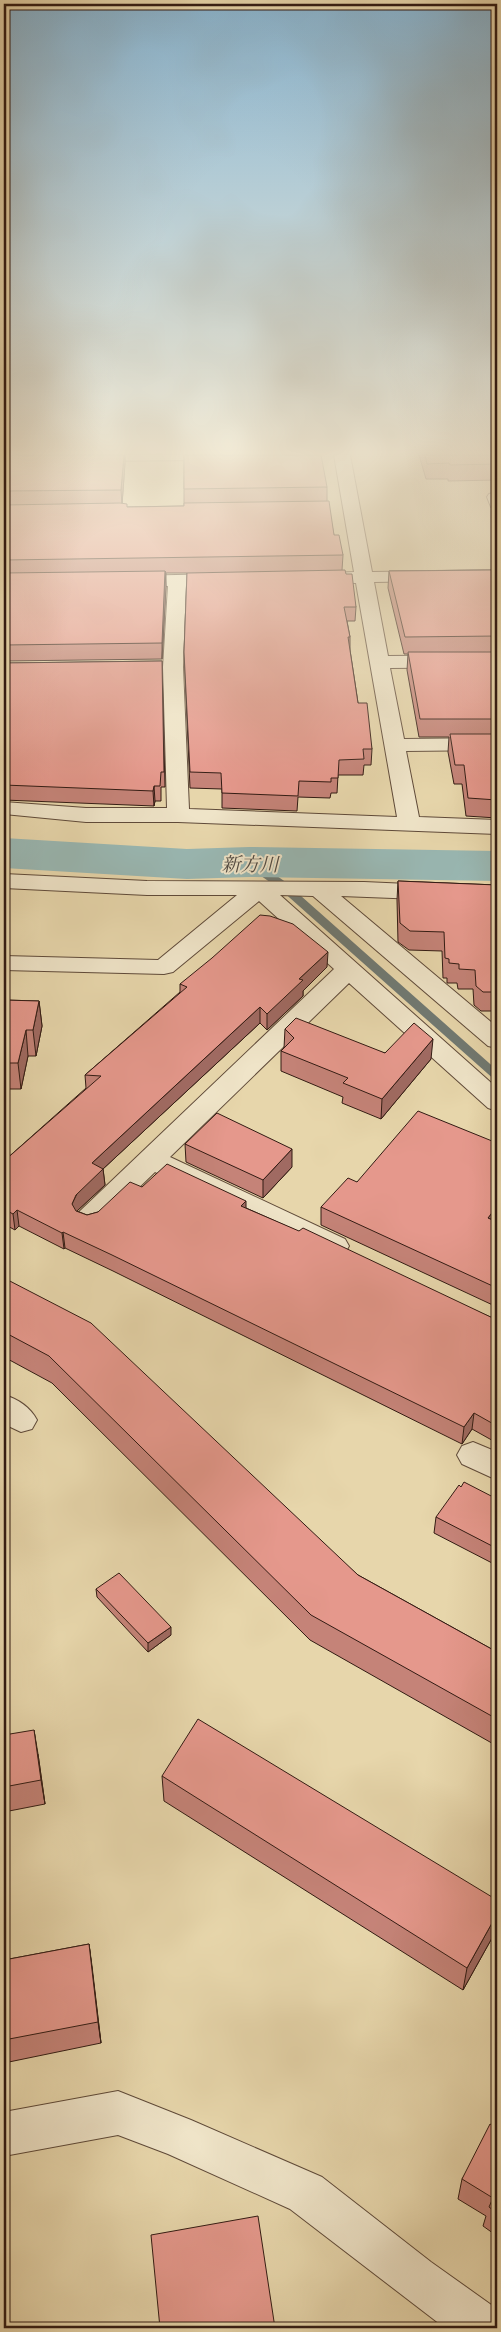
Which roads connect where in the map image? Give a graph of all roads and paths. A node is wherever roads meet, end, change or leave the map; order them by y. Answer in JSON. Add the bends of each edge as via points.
{"nodes":[{"id":1,"x":362,"y":564,"type":"edge"},
{"id":2,"x":497,"y":575,"type":"edge"},
{"id":3,"x":364,"y":577,"type":"junction"},
{"id":4,"x":295,"y":578,"type":"edge"},
{"id":5,"x":236,"y":579,"type":"edge"},
{"id":6,"x":177,"y":580,"type":"junction"},
{"id":7,"x":110,"y":581,"type":"edge"},
{"id":8,"x":497,"y":660,"type":"edge"},
{"id":9,"x":380,"y":662,"type":"junction"},
{"id":10,"x":497,"y":744,"type":"edge"},
{"id":11,"x":395,"y":745,"type":"junction"},
{"id":12,"x":4,"y":808,"type":"edge"},
{"id":13,"x":178,"y":815,"type":"junction"},
{"id":14,"x":410,"y":825,"type":"junction"},
{"id":15,"x":497,"y":827,"type":"edge"},
{"id":16,"x":4,"y":881,"type":"edge"},
{"id":17,"x":260,"y":889,"type":"junction"},
{"id":18,"x":318,"y":889,"type":"junction"},
{"id":19,"x":497,"y":896,"type":"edge"},
{"id":20,"x":4,"y":963,"type":"edge"},
{"id":21,"x":349,"y":969,"type":"junction"},
{"id":22,"x":497,"y":1040,"type":"edge"},
{"id":23,"x":497,"y":1102,"type":"edge"},
{"id":24,"x":152,"y":1160,"type":"junction"},
{"id":25,"x":89,"y":1219,"type":"edge"},
{"id":26,"x":356,"y":1256,"type":"edge"},
{"id":27,"x":4,"y":2134,"type":"edge"},
{"id":28,"x":484,"y":2328,"type":"edge"}],
"edges":[{"from":1,"to":3,"type":"street"},
{"from":2,"to":3,"type":"street"},
{"from":3,"to":4,"type":"street"},
{"from":3,"to":9,"type":"street"},
{"from":5,"to":6,"type":"street"},
{"from":6,"to":7,"type":"street"},
{"from":6,"to":13,"type":"street","via":[[166,667]]},
{"from":8,"to":9,"type":"street"},
{"from":9,"to":11,"type":"street"},
{"from":10,"to":11,"type":"street"},
{"from":11,"to":14,"type":"street"},
{"from":12,"to":13,"type":"street","via":[[86,815]]},
{"from":13,"to":14,"type":"street"},
{"from":14,"to":15,"type":"street"},
{"from":16,"to":17,"type":"street","via":[[147,888]]},
{"from":17,"to":18,"type":"street"},
{"from":17,"to":20,"type":"street","via":[[164,968]]},
{"from":17,"to":21,"type":"street"},
{"from":18,"to":19,"type":"street"},
{"from":18,"to":22,"type":"street"},
{"from":21,"to":23,"type":"street"},
{"from":21,"to":24,"type":"street"},
{"from":24,"to":25,"type":"street"},
{"from":24,"to":26,"type":"street"},
{"from":27,"to":28,"type":"street","via":[[118,2113],[176,2135],[306,2193]]}]}
